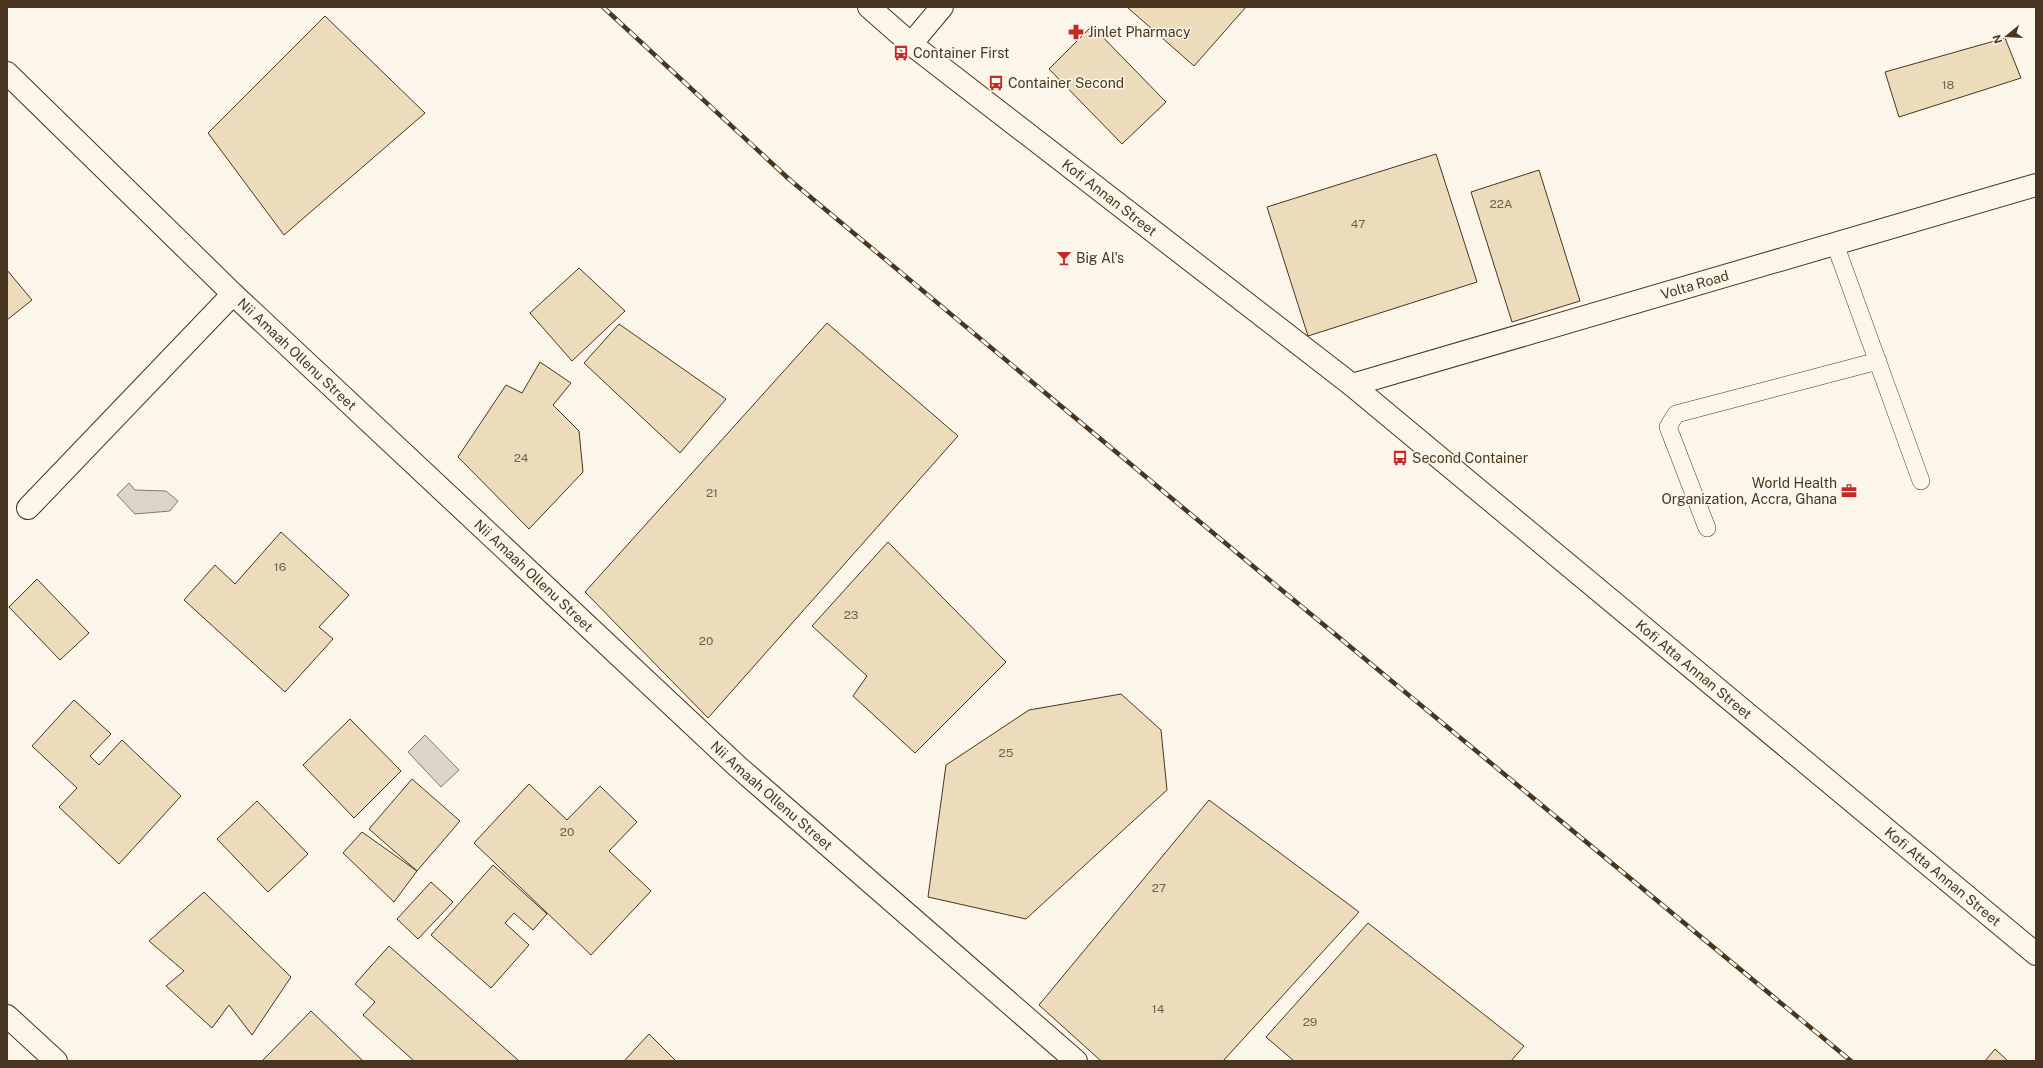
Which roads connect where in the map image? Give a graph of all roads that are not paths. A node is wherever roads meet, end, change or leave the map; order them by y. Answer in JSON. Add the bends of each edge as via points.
{"nodes":[{"id":1,"x":869,"y":7,"type":"edge"},
{"id":2,"x":942,"y":7,"type":"edge"},
{"id":3,"x":911,"y":44,"type":"junction"},
{"id":4,"x":7,"y":73,"type":"edge"},
{"id":5,"x":2036,"y":185,"type":"edge"},
{"id":6,"x":1836,"y":244,"type":"junction"},
{"id":7,"x":233,"y":294,"type":"junction"},
{"id":8,"x":1878,"y":361,"type":"junction"},
{"id":9,"x":1352,"y":385,"type":"junction"},
{"id":10,"x":1921,"y":480,"type":"dead end"},
{"id":11,"x":28,"y":508,"type":"dead end"},
{"id":12,"x":1707,"y":528,"type":"dead end"},
{"id":13,"x":2036,"y":954,"type":"edge"},
{"id":14,"x":7,"y":1016,"type":"edge"},
{"id":15,"x":56,"y":1061,"type":"edge"},
{"id":16,"x":1076,"y":1061,"type":"edge"}],
"edges":[{"from":1,"to":3,"type":"street","name":"Kofi Annan Street"},
{"from":2,"to":3,"type":"street"},
{"from":3,"to":9,"type":"street","name":"Kofi Annan Street"},
{"from":4,"to":7,"type":"street","name":"Nii Amaah Ollenu Street"},
{"from":5,"to":6,"type":"street","name":"Volta Road"},
{"from":6,"to":8,"type":"lane"},
{"from":6,"to":9,"type":"street","name":"Volta Road"},
{"from":7,"to":11,"type":"street"},
{"from":7,"to":16,"type":"street","name":"Nii Amaah Ollenu Street","via":[[737,766]]},
{"from":8,"to":10,"type":"lane"},
{"from":8,"to":12,"type":"lane","via":[[1676,414],[1668,427]]},
{"from":9,"to":13,"type":"street","name":"Kofi Atta Annan Street"},
{"from":14,"to":15,"type":"street"}]}
